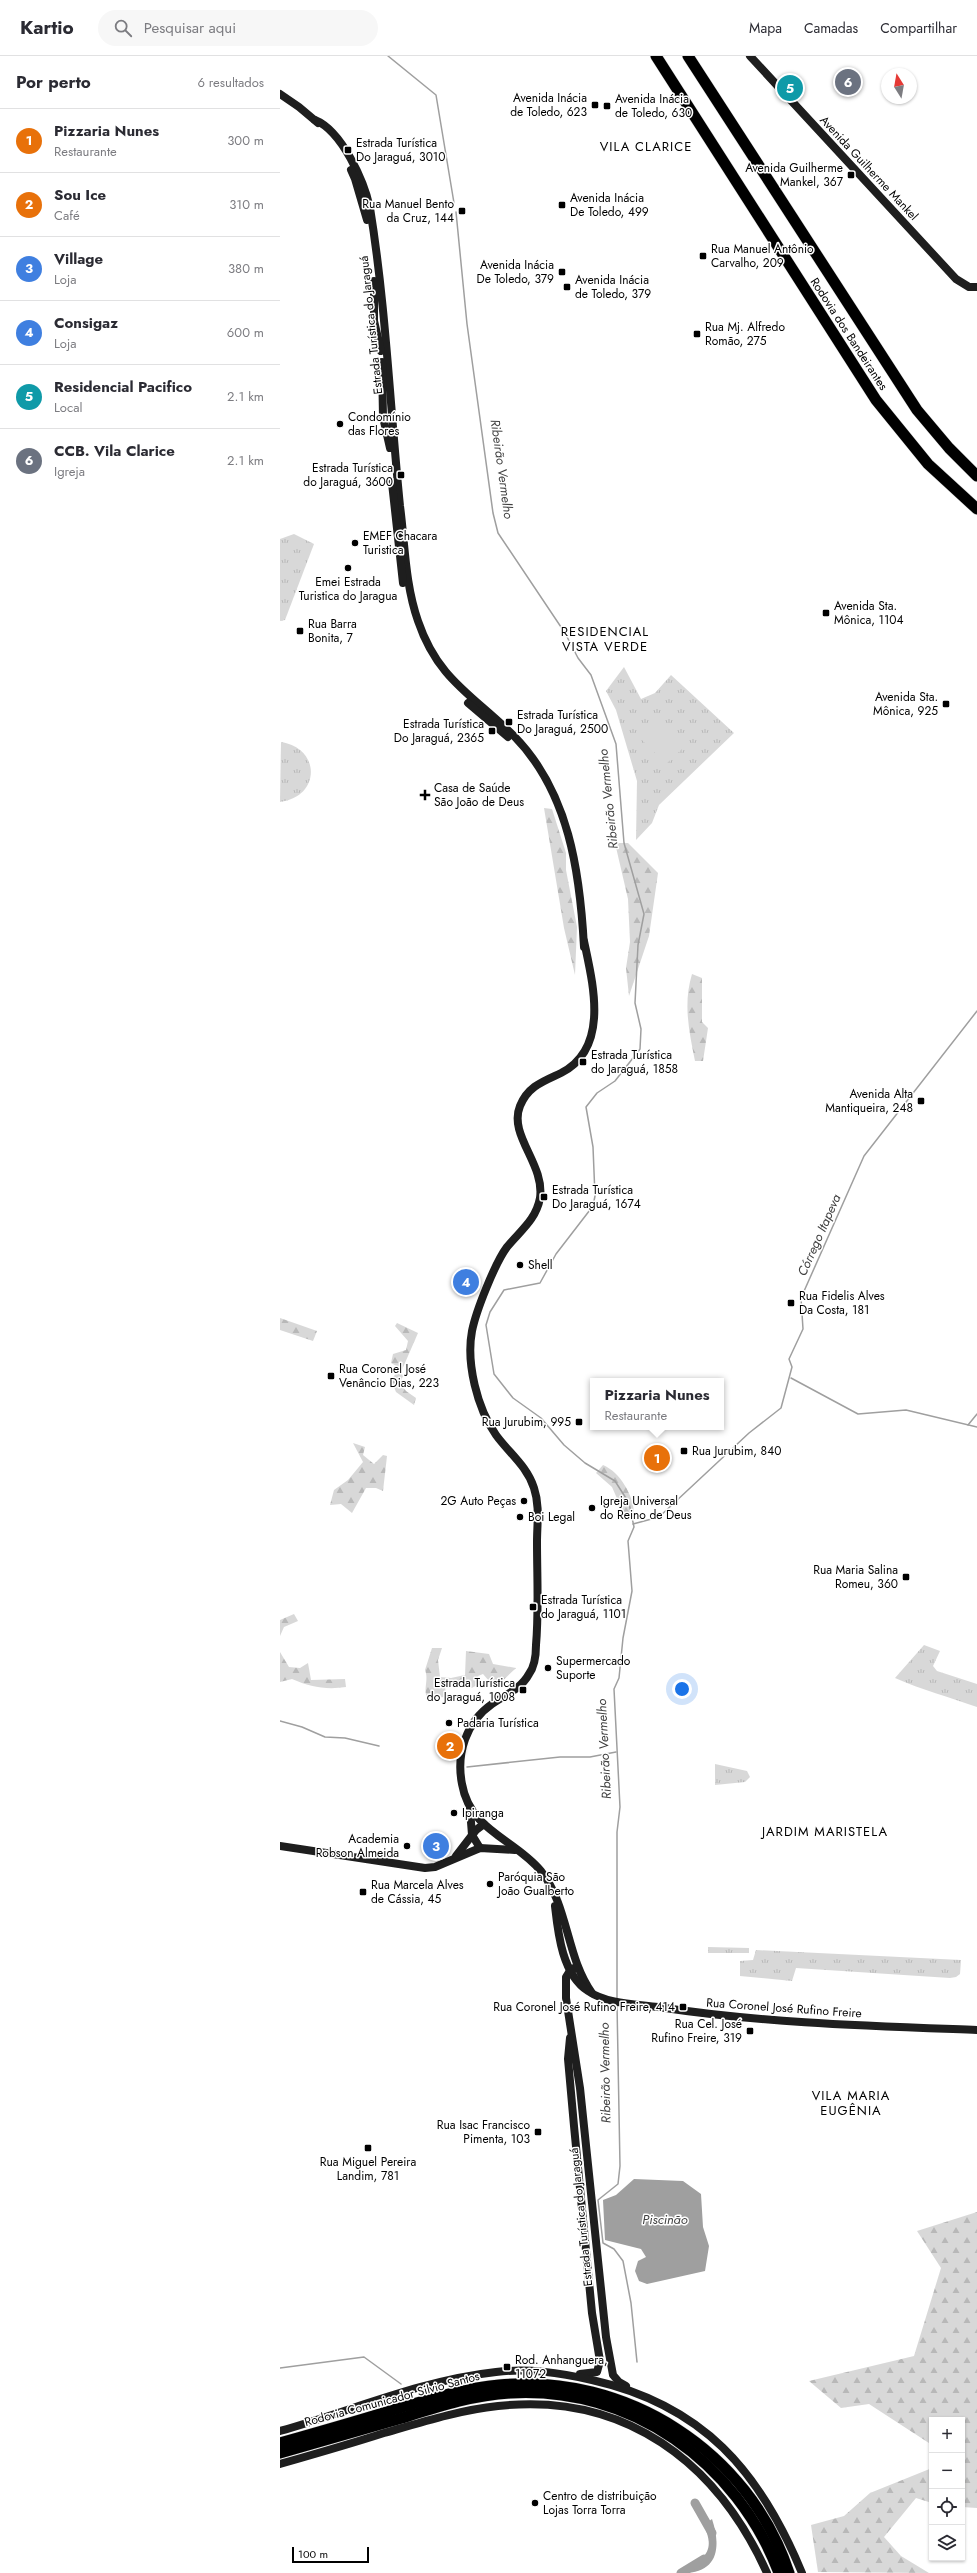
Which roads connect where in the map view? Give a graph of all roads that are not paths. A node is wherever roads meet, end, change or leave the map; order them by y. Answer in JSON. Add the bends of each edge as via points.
{"nodes":[{"id":1,"x":656,"y":56,"type":"edge"},
{"id":2,"x":688,"y":56,"type":"edge"},
{"id":3,"x":750,"y":56,"type":"edge"},
{"id":4,"x":280,"y":94,"type":"edge"},
{"id":5,"x":315,"y":120,"type":"junction"},
{"id":6,"x":977,"y":287,"type":"edge"},
{"id":7,"x":374,"y":321,"type":"junction"},
{"id":8,"x":383,"y":322,"type":"junction"},
{"id":9,"x":392,"y":411,"type":"junction"},
{"id":10,"x":383,"y":417,"type":"junction"},
{"id":11,"x":977,"y":476,"type":"edge"},
{"id":12,"x":977,"y":509,"type":"edge"},
{"id":13,"x":572,"y":852,"type":"junction"},
{"id":14,"x":470,"y":1810,"type":"junction"},
{"id":15,"x":484,"y":1824,"type":"junction"},
{"id":16,"x":472,"y":1835,"type":"junction"},
{"id":17,"x":501,"y":1845,"type":"junction"},
{"id":18,"x":280,"y":1846,"type":"edge"},
{"id":19,"x":480,"y":1848,"type":"junction"},
{"id":20,"x":456,"y":1857,"type":"junction"},
{"id":21,"x":554,"y":1893,"type":"junction"},
{"id":22,"x":562,"y":1947,"type":"junction"},
{"id":23,"x":576,"y":1973,"type":"junction"},
{"id":24,"x":566,"y":1977,"type":"junction"},
{"id":25,"x":566,"y":1998,"type":"junction"},
{"id":26,"x":571,"y":2029,"type":"junction"},
{"id":27,"x":977,"y":2030,"type":"edge"},
{"id":28,"x":567,"y":2374,"type":"junction"},
{"id":29,"x":635,"y":2392,"type":"junction"},
{"id":30,"x":280,"y":2431,"type":"edge"},
{"id":31,"x":280,"y":2443,"type":"edge"},
{"id":32,"x":280,"y":2453,"type":"edge"},
{"id":33,"x":280,"y":2464,"type":"edge"},
{"id":34,"x":767,"y":2573,"type":"edge"},
{"id":35,"x":779,"y":2573,"type":"edge"},
{"id":36,"x":789,"y":2573,"type":"edge"},
{"id":37,"x":802,"y":2573,"type":"edge"}],
"edges":[{"from":1,"to":12,"type":"highway","name":"Rodovia dos Bandeirantes","via":[[876,400],[928,464]]},
{"from":2,"to":11,"type":"highway","name":"Rodovia dos Bandeirantes","via":[[917,410]]},
{"from":3,"to":6,"type":"main road","name":"Avenida Guilherme Mankel","via":[[956,279],[969,287]]},
{"from":4,"to":5,"type":"main road","name":"Estrada Turística do Jaraguá"},
{"from":5,"to":7,"type":"main road","name":"Estrada Turística do Jaraguá","via":[[348,165],[361,196],[367,218],[372,258]]},
{"from":5,"to":8,"type":"main road","name":"Estrada Turística do Jaraguá","via":[[325,126],[339,142],[362,180],[370,210]]},
{"from":7,"to":8,"type":"main road"},
{"from":7,"to":10,"type":"main road","name":"Estrada Turística do Jaraguá","via":[[382,364]]},
{"from":8,"to":9,"type":"main road","name":"Estrada Turística do Jaraguá"},
{"from":9,"to":10,"type":"main road"},
{"from":9,"to":13,"type":"main road","name":"Estrada Turística do Jaraguá","via":[[411,599],[423,636],[448,675],[469,698],[515,738],[540,769],[562,812]]},
{"from":10,"to":13,"type":"main road","name":"Estrada Turística do Jaraguá","via":[[390,446],[398,546],[414,627],[430,659],[453,689],[507,737],[532,765],[548,792]]},
{"from":13,"to":14,"type":"main road","name":"Estrada Turística do Jaraguá","via":[[593,1035],[586,1050],[573,1066],[533,1087],[519,1108],[520,1129],[537,1169],[540,1198],[533,1218],[508,1247],[499,1263],[476,1316],[472,1333],[473,1370],[483,1412],[494,1433],[526,1470],[536,1494],[538,1510],[534,1663],[528,1677],[482,1713],[465,1739],[460,1773]]},
{"from":14,"to":15,"type":"main road","name":"Estrada Turística do Jaraguá"},
{"from":14,"to":16,"type":"main road"},
{"from":15,"to":16,"type":"main road"},
{"from":15,"to":17,"type":"main road","name":"Estrada Turística do Jaraguá"},
{"from":16,"to":19,"type":"main road"},
{"from":16,"to":20,"type":"main road"},
{"from":17,"to":19,"type":"main road"},
{"from":17,"to":21,"type":"main road","name":"Estrada Turística do Jaraguá","via":[[516,1850],[535,1864]]},
{"from":18,"to":20,"type":"main road","via":[[425,1868],[435,1867]]},
{"from":19,"to":20,"type":"main road"},
{"from":21,"to":22,"type":"main road","name":"Estrada Turística do Jaraguá"},
{"from":21,"to":23,"type":"main road","name":"Estrada Turística do Jaraguá"},
{"from":22,"to":23,"type":"main road","name":"Estrada Turística do Jaraguá"},
{"from":22,"to":24,"type":"main road","name":"Estrada Turística do Jaraguá"},
{"from":23,"to":24,"type":"main road"},
{"from":23,"to":25,"type":"main road"},
{"from":23,"to":27,"type":"main road","name":"Rua Coronel José Rufino Freire","via":[[592,1993],[612,2000],[700,2014]]},
{"from":24,"to":25,"type":"main road","name":"Estrada Turística do Jaraguá"},
{"from":25,"to":26,"type":"main road","name":"Estrada Turística do Jaraguá"},
{"from":26,"to":28,"type":"main road","name":"Estrada Turística do Jaraguá","via":[[568,2059],[592,2313],[600,2366],[597,2372],[592,2374]]},
{"from":26,"to":29,"type":"main road","name":"Estrada Turística do Jaraguá","via":[[580,2088],[609,2363],[619,2382]]},
{"from":28,"to":29,"type":"main road"},
{"from":28,"to":30,"type":"main road","via":[[524,2370],[471,2376],[396,2395]]},
{"from":29,"to":37,"type":"main road","via":[[684,2416],[738,2462],[778,2520]]},
{"from":31,"to":36,"type":"highway","name":"Rodovia Comunicador Silvio Santos","via":[[442,2396],[485,2387],[539,2384],[603,2394],[651,2413],[674,2426],[717,2460],[749,2497],[763,2518]]},
{"from":32,"to":35,"type":"highway","name":"Rodovia Comunicador Silvio Santos","via":[[441,2406],[489,2395],[510,2392],[547,2393],[596,2402],[629,2412],[668,2433],[717,2473],[749,2512],[771,2552]]},
{"from":33,"to":34,"type":"main road","via":[[478,2408],[522,2404],[577,2409],[640,2430],[667,2446],[698,2470],[729,2505],[747,2532]]}]}
